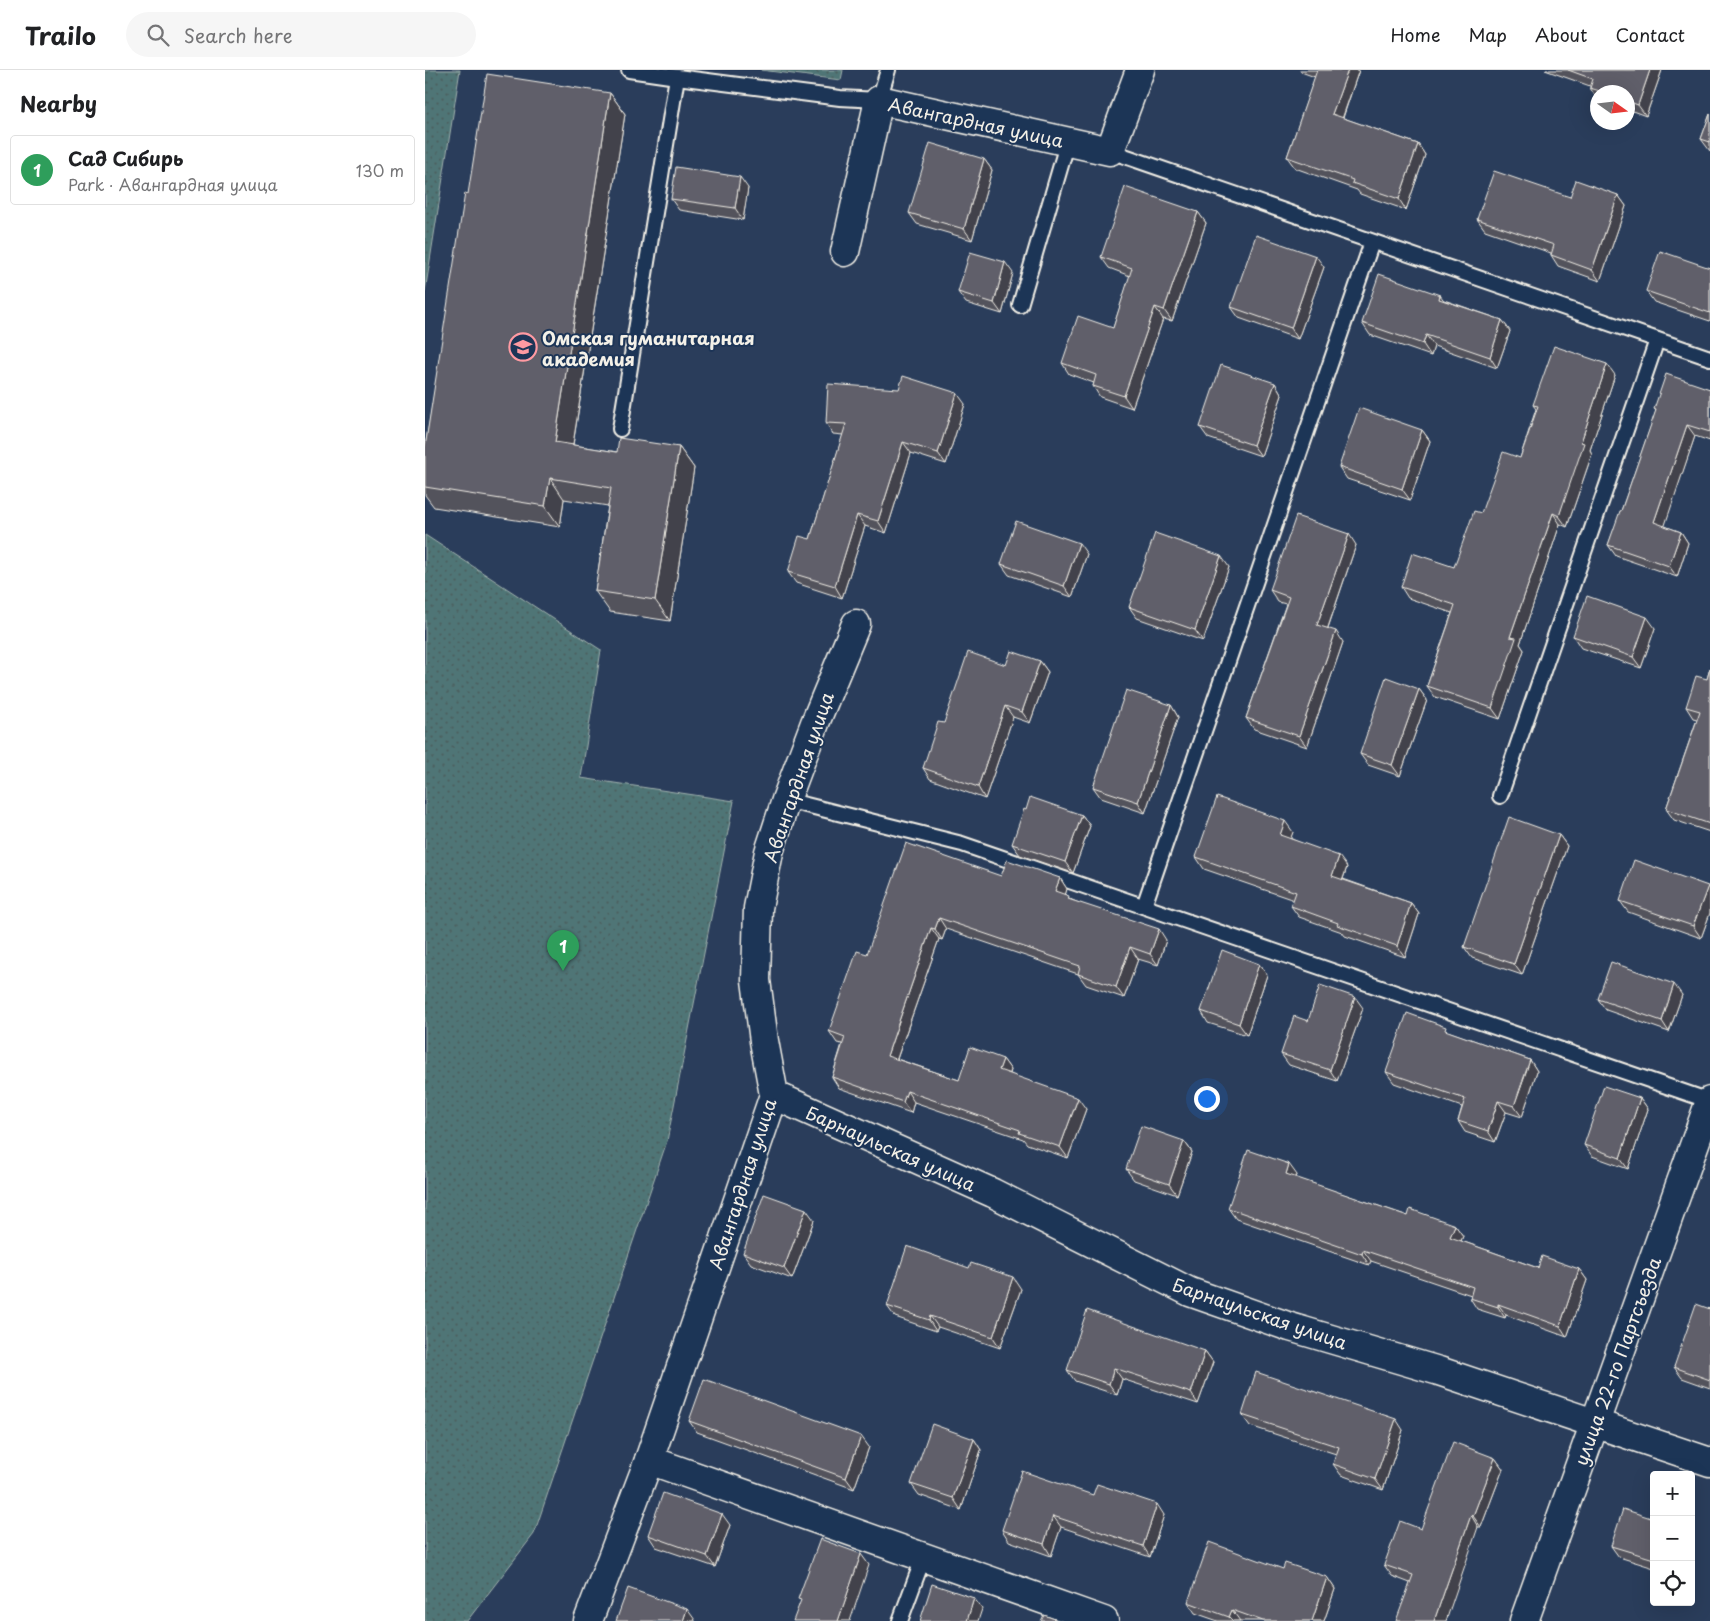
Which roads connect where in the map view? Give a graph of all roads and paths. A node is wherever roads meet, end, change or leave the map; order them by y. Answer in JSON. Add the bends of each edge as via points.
{"nodes":[{"id":1,"x":629,"y":70,"type":"edge"},
{"id":2,"x":888,"y":70,"type":"edge"},
{"id":3,"x":1140,"y":70,"type":"edge"},
{"id":4,"x":677,"y":77,"type":"junction"},
{"id":5,"x":879,"y":100,"type":"junction"},
{"id":6,"x":1068,"y":142,"type":"junction"},
{"id":7,"x":1110,"y":151,"type":"junction"},
{"id":8,"x":1372,"y":242,"type":"junction"},
{"id":9,"x":845,"y":252,"type":"dead end"},
{"id":10,"x":1021,"y":305,"type":"dead end"},
{"id":11,"x":1657,"y":340,"type":"junction"},
{"id":12,"x":1710,"y":358,"type":"edge"},
{"id":13,"x":620,"y":429,"type":"dead end"},
{"id":14,"x":856,"y":624,"type":"dead end"},
{"id":15,"x":1500,"y":796,"type":"dead end"},
{"id":16,"x":786,"y":800,"type":"junction"},
{"id":17,"x":1143,"y":906,"type":"junction"},
{"id":18,"x":774,"y":1095,"type":"junction"},
{"id":19,"x":1710,"y":1101,"type":"edge"},
{"id":20,"x":1595,"y":1423,"type":"junction"},
{"id":21,"x":649,"y":1460,"type":"junction"},
{"id":22,"x":1710,"y":1462,"type":"edge"},
{"id":23,"x":923,"y":1556,"type":"junction"},
{"id":24,"x":588,"y":1621,"type":"edge"},
{"id":25,"x":900,"y":1621,"type":"edge"},
{"id":26,"x":1104,"y":1621,"type":"edge"},
{"id":27,"x":1524,"y":1621,"type":"edge"}],
"edges":[{"from":1,"to":4,"type":"lane"},
{"from":2,"to":5,"type":"lane"},
{"from":3,"to":7,"type":"street"},
{"from":4,"to":5,"type":"lane"},
{"from":4,"to":13,"type":"lane"},
{"from":5,"to":6,"type":"street","name":"Авангардная улица"},
{"from":5,"to":9,"type":"street","name":"Авангардная улица"},
{"from":6,"to":7,"type":"street","name":"Авангардная улица"},
{"from":6,"to":10,"type":"lane"},
{"from":7,"to":8,"type":"lane"},
{"from":8,"to":11,"type":"lane"},
{"from":8,"to":17,"type":"lane"},
{"from":11,"to":12,"type":"lane"},
{"from":11,"to":15,"type":"lane"},
{"from":14,"to":16,"type":"street","name":"Авангардная улица"},
{"from":16,"to":17,"type":"lane","via":[[962,844]]},
{"from":16,"to":18,"type":"street","name":"Авангардная улица","via":[[769,852],[758,908],[756,980]]},
{"from":17,"to":19,"type":"lane"},
{"from":18,"to":20,"type":"street","name":"Барнаульская улица","via":[[993,1193],[1190,1292],[1290,1327],[1439,1371]]},
{"from":18,"to":21,"type":"street","name":"Авангардная улица"},
{"from":19,"to":20,"type":"street","name":"улица 22-го Партсъезда"},
{"from":20,"to":22,"type":"street","name":"Барнаульская улица"},
{"from":20,"to":27,"type":"street","name":"улица 22-го Партсъезда"},
{"from":21,"to":23,"type":"street"},
{"from":21,"to":24,"type":"street","name":"Авангардная улица"},
{"from":23,"to":25,"type":"lane"},
{"from":23,"to":26,"type":"street"}]}
